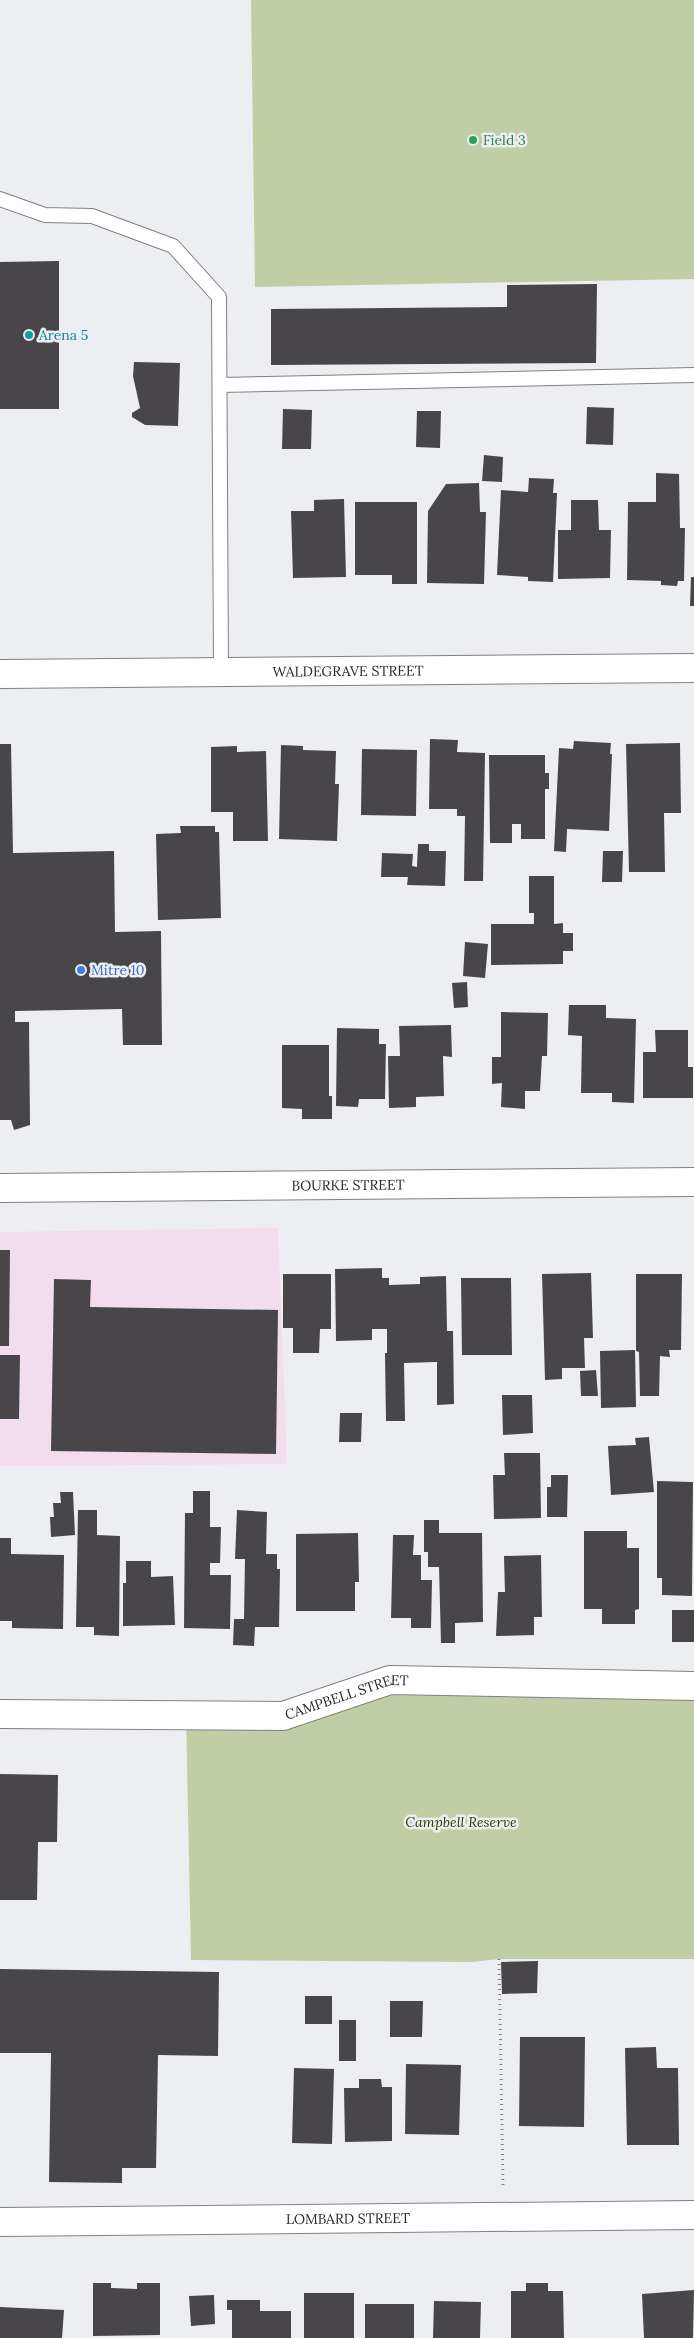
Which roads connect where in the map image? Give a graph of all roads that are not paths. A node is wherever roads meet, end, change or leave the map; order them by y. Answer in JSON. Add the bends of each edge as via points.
{"nodes":[{"id":1,"x":0,"y":199,"type":"edge"},
{"id":2,"x":694,"y":375,"type":"edge"},
{"id":3,"x":221,"y":385,"type":"junction"},
{"id":4,"x":694,"y":668,"type":"edge"},
{"id":5,"x":221,"y":672,"type":"junction"},
{"id":6,"x":0,"y":674,"type":"edge"},
{"id":7,"x":694,"y":1182,"type":"edge"},
{"id":8,"x":0,"y":1188,"type":"edge"},
{"id":9,"x":694,"y":1686,"type":"edge"},
{"id":10,"x":0,"y":1714,"type":"edge"},
{"id":11,"x":694,"y":2215,"type":"edge"},
{"id":12,"x":0,"y":2222,"type":"edge"}],
"edges":[{"from":1,"to":3,"type":"lane","via":[[44,215],[92,216],[173,246],[219,297]]},
{"from":2,"to":3,"type":"lane"},
{"from":3,"to":5,"type":"lane"},
{"from":4,"to":5,"type":"street","name":"WALDEGRAVE STREET"},
{"from":5,"to":6,"type":"street","name":"WALDEGRAVE STREET"},
{"from":7,"to":8,"type":"street","name":"BOURKE STREET"},
{"from":9,"to":10,"type":"street","name":"CAMPBELL STREET","via":[[390,1680],[283,1716]]},
{"from":11,"to":12,"type":"street","name":"LOMBARD STREET"}]}
